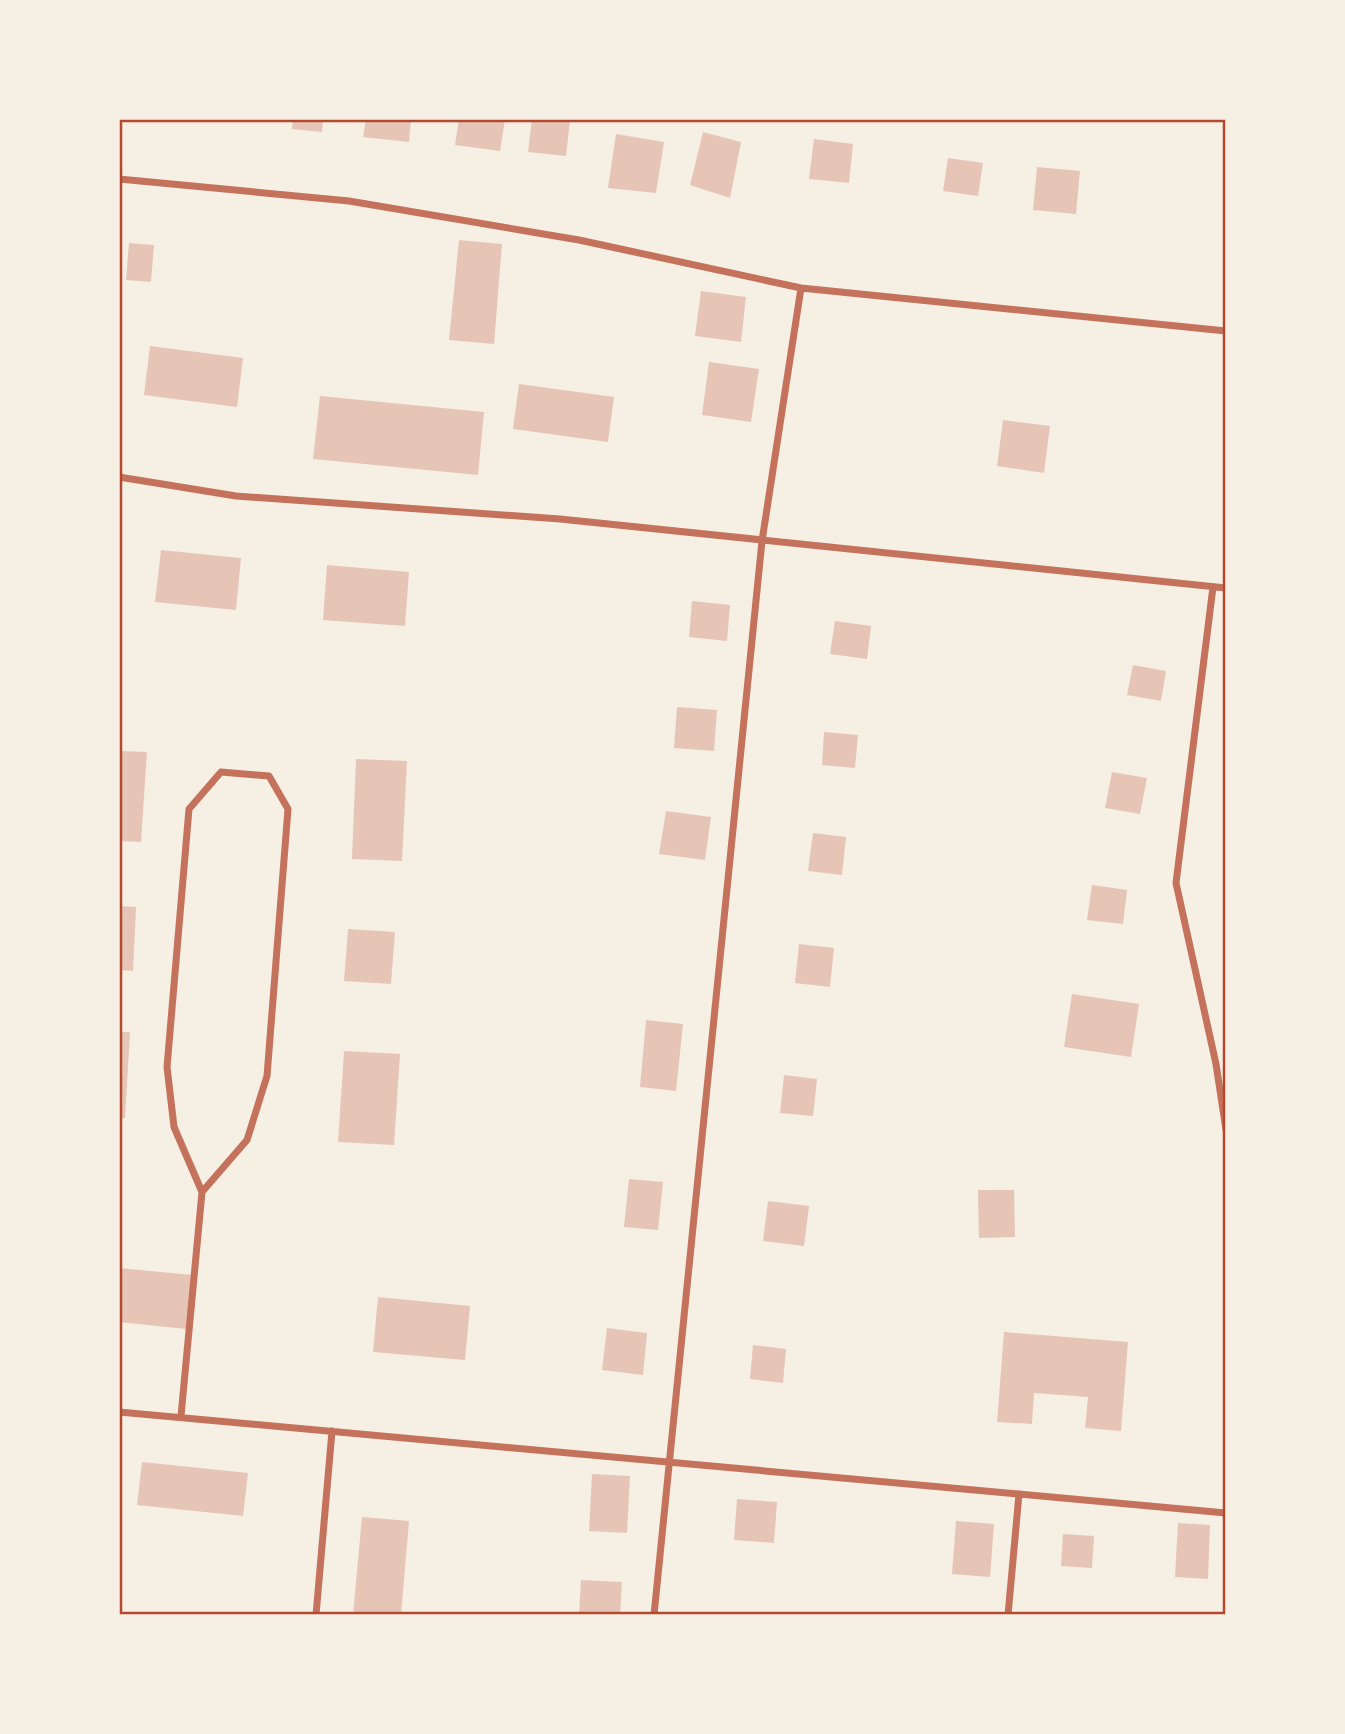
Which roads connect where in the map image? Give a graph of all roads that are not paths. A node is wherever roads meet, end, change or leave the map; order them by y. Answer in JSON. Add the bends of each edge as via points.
{"nodes":[{"id":1,"x":119,"y":179,"type":"edge"},
{"id":2,"x":801,"y":288,"type":"junction"},
{"id":3,"x":1226,"y":331,"type":"edge"},
{"id":4,"x":119,"y":477,"type":"edge"},
{"id":5,"x":762,"y":541,"type":"junction"},
{"id":6,"x":1213,"y":587,"type":"junction"},
{"id":7,"x":1226,"y":588,"type":"edge"},
{"id":8,"x":1226,"y":1130,"type":"edge"},
{"id":9,"x":202,"y":1192,"type":"junction"},
{"id":10,"x":119,"y":1412,"type":"edge"},
{"id":11,"x":181,"y":1416,"type":"junction"},
{"id":12,"x":332,"y":1431,"type":"junction"},
{"id":13,"x":668,"y":1461,"type":"junction"},
{"id":14,"x":1019,"y":1494,"type":"junction"},
{"id":15,"x":1226,"y":1513,"type":"edge"},
{"id":16,"x":316,"y":1615,"type":"edge"},
{"id":17,"x":654,"y":1615,"type":"edge"},
{"id":18,"x":1008,"y":1615,"type":"edge"}],
"edges":[{"from":1,"to":2,"type":"street","via":[[349,201],[579,240]]},
{"from":2,"to":3,"type":"street"},
{"from":2,"to":5,"type":"street"},
{"from":4,"to":5,"type":"street","via":[[236,496],[560,519]]},
{"from":5,"to":6,"type":"street"},
{"from":5,"to":13,"type":"street"},
{"from":6,"to":7,"type":"street"},
{"from":6,"to":8,"type":"street","via":[[1176,883]]},
{"from":9,"to":9,"type":"street","via":[[247,1140],[267,1076],[288,809],[269,776],[221,772],[189,809],[167,1067],[174,1127]]},
{"from":9,"to":11,"type":"street"},
{"from":10,"to":11,"type":"street"},
{"from":11,"to":12,"type":"street"},
{"from":12,"to":13,"type":"street"},
{"from":12,"to":16,"type":"street"},
{"from":13,"to":14,"type":"street"},
{"from":13,"to":17,"type":"street"},
{"from":14,"to":15,"type":"street"},
{"from":14,"to":18,"type":"street"}]}
